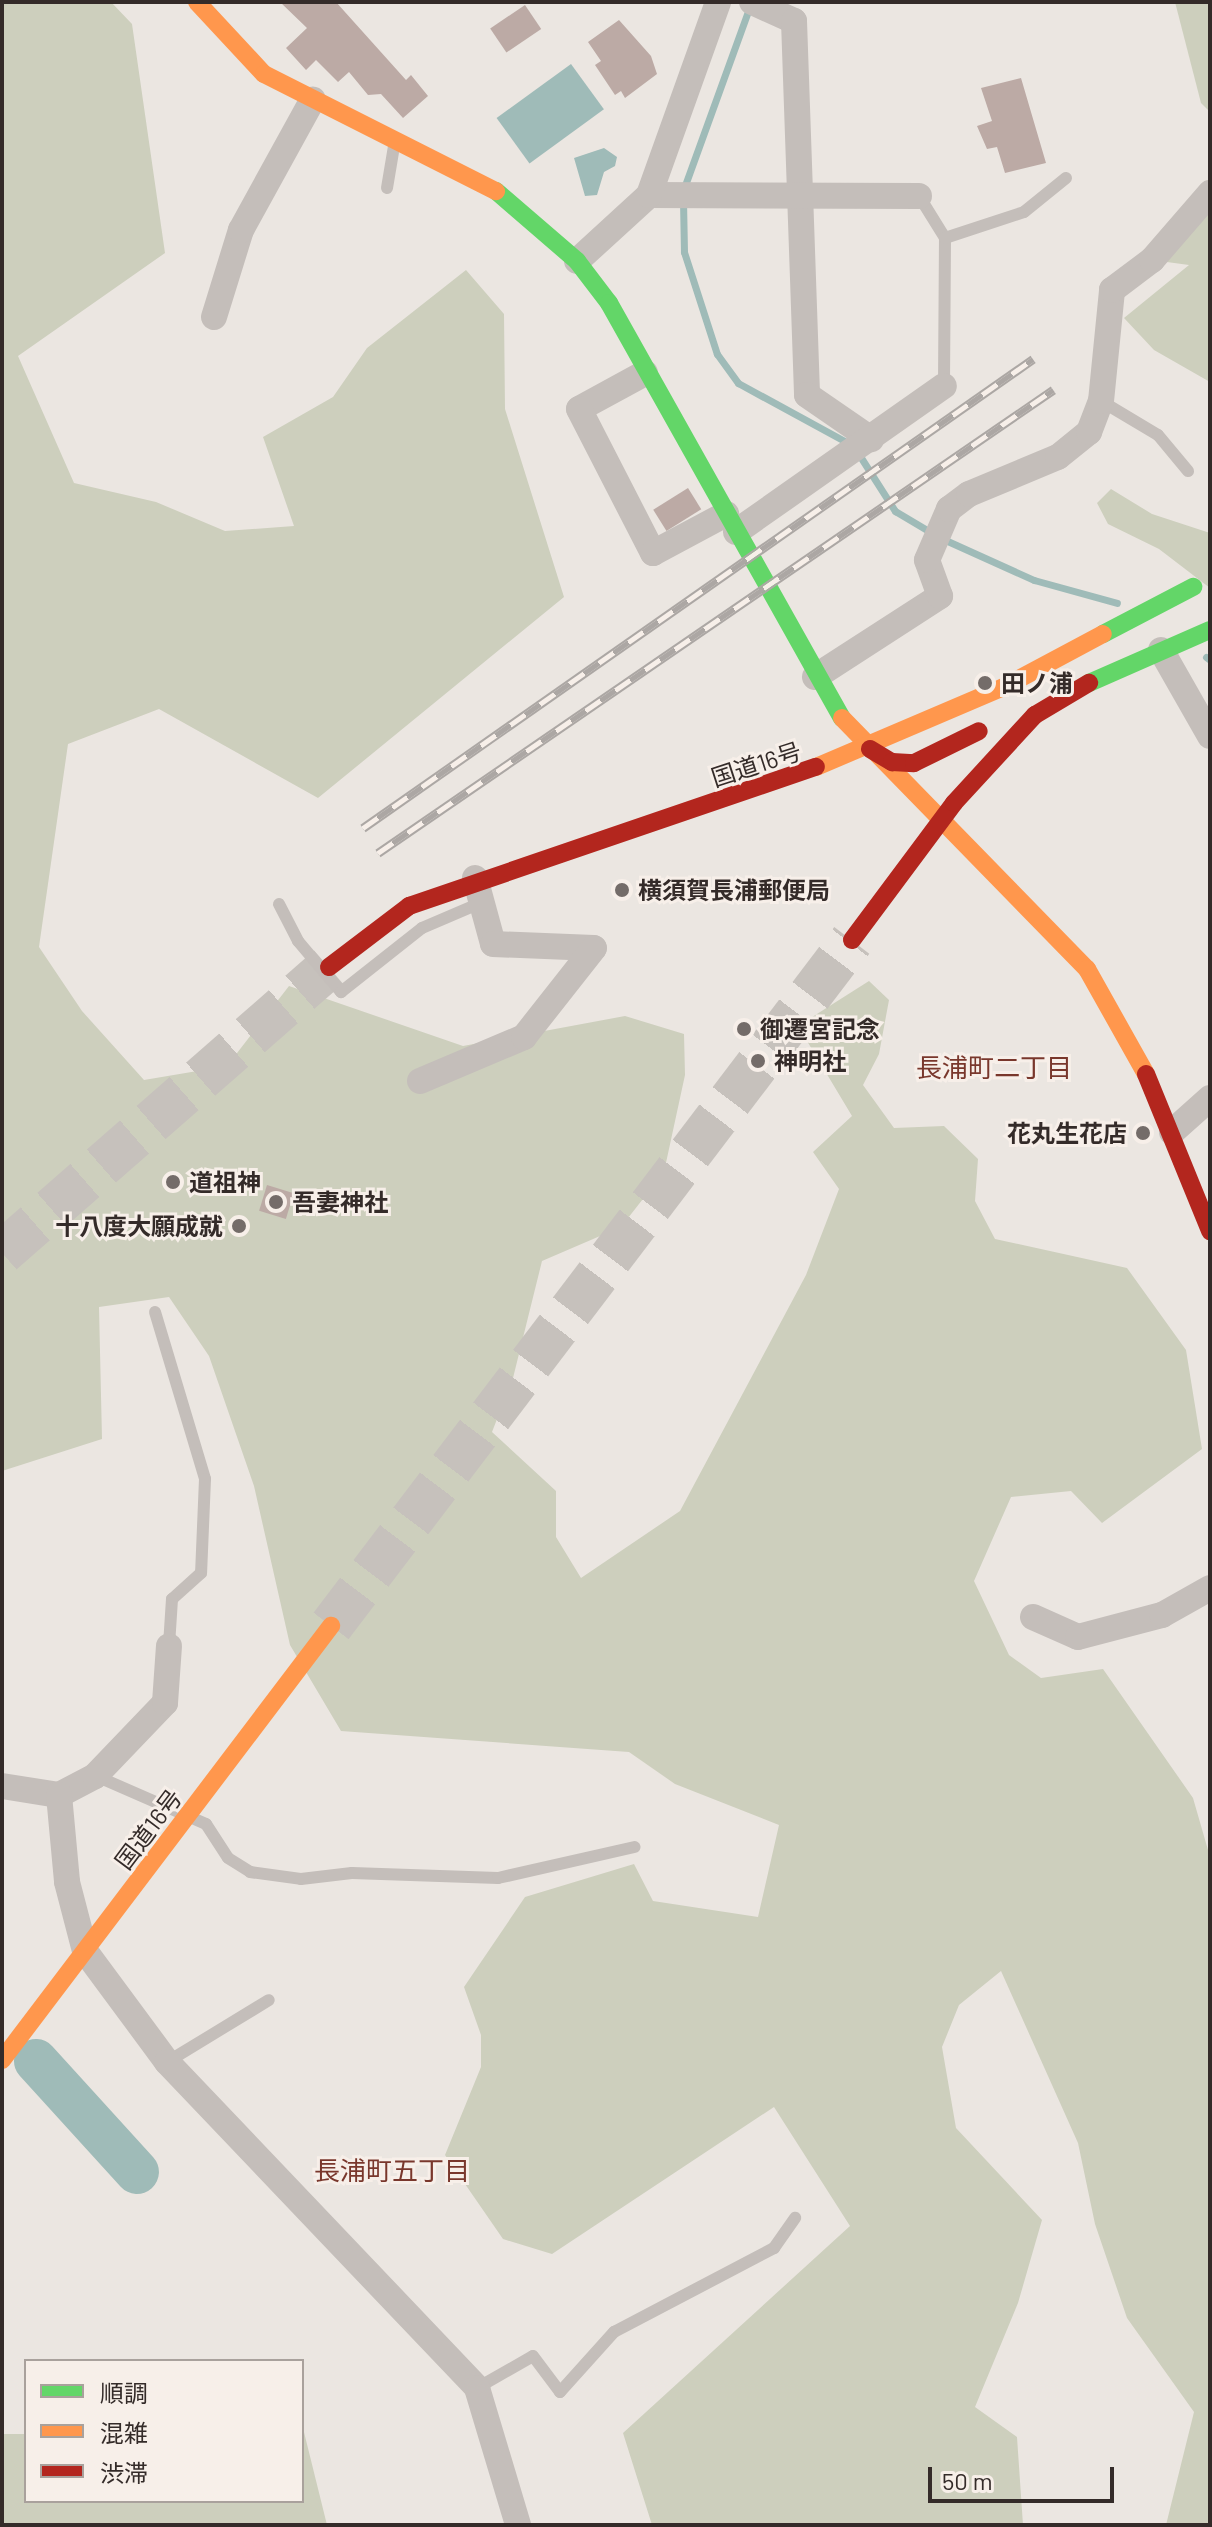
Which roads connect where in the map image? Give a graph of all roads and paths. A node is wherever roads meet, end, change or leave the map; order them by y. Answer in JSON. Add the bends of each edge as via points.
{"nodes":[{"id":1,"x":197,"y":2,"type":"edge"},
{"id":2,"x":718,"y":2,"type":"edge"},
{"id":3,"x":752,"y":2,"type":"edge"},
{"id":4,"x":313,"y":99,"type":"junction"},
{"id":5,"x":395,"y":138,"type":"junction"},
{"id":6,"x":1066,"y":178,"type":"dead end"},
{"id":7,"x":387,"y":188,"type":"dead end"},
{"id":8,"x":1210,"y":193,"type":"edge"},
{"id":9,"x":649,"y":195,"type":"junction"},
{"id":10,"x":802,"y":195,"type":"junction"},
{"id":11,"x":919,"y":196,"type":"joint"},
{"id":12,"x":945,"y":238,"type":"junction"},
{"id":13,"x":577,"y":261,"type":"junction"},
{"id":14,"x":214,"y":317,"type":"dead end"},
{"id":15,"x":645,"y":373,"type":"junction"},
{"id":16,"x":944,"y":386,"type":"joint"},
{"id":17,"x":1101,"y":401,"type":"junction"},
{"id":18,"x":871,"y":439,"type":"junction"},
{"id":19,"x":1188,"y":471,"type":"dead end"},
{"id":20,"x":731,"y":523,"type":"junction"},
{"id":21,"x":1193,"y":587,"type":"dead end"},
{"id":22,"x":1210,"y":630,"type":"edge"},
{"id":23,"x":1161,"y":650,"type":"junction"},
{"id":24,"x":815,"y":677,"type":"junction"},
{"id":25,"x":1080,"y":687,"type":"junction"},
{"id":26,"x":1210,"y":736,"type":"edge"},
{"id":27,"x":870,"y":749,"type":"junction"},
{"id":28,"x":941,"y":820,"type":"junction"},
{"id":29,"x":478,"y":891,"type":"junction"},
{"id":30,"x":279,"y":904,"type":"dead end"},
{"id":31,"x":852,"y":940,"type":"tunnel mouth"},
{"id":32,"x":329,"y":967,"type":"tunnel mouth"},
{"id":33,"x":420,"y":1081,"type":"dead end"},
{"id":34,"x":1210,"y":1098,"type":"edge"},
{"id":35,"x":1172,"y":1132,"type":"junction"},
{"id":36,"x":1210,"y":1231,"type":"edge"},
{"id":37,"x":155,"y":1312,"type":"dead end"},
{"id":38,"x":1210,"y":1588,"type":"edge"},
{"id":39,"x":1033,"y":1617,"type":"dead end"},
{"id":40,"x":331,"y":1626,"type":"tunnel mouth"},
{"id":41,"x":169,"y":1646,"type":"joint"},
{"id":42,"x":95,"y":1776,"type":"junction"},
{"id":43,"x":2,"y":1786,"type":"edge"},
{"id":44,"x":59,"y":1795,"type":"junction"},
{"id":45,"x":189,"y":1813,"type":"junction"},
{"id":46,"x":635,"y":1847,"type":"dead end"},
{"id":47,"x":85,"y":1951,"type":"junction"},
{"id":48,"x":269,"y":2000,"type":"dead end"},
{"id":49,"x":2,"y":2060,"type":"edge"},
{"id":50,"x":167,"y":2062,"type":"junction"},
{"id":51,"x":795,"y":2218,"type":"dead end"},
{"id":52,"x":477,"y":2388,"type":"junction"},
{"id":53,"x":518,"y":2525,"type":"edge"}],
"edges":[{"from":1,"to":4,"type":"main road","via":[[264,74]]},
{"from":2,"to":9,"type":"street"},
{"from":3,"to":10,"type":"street","via":[[794,21]]},
{"from":4,"to":5,"type":"main road"},
{"from":4,"to":14,"type":"street","via":[[241,230]]},
{"from":5,"to":7,"type":"lane"},
{"from":5,"to":13,"type":"main road","via":[[485,181]]},
{"from":6,"to":12,"type":"lane","via":[[1024,212]]},
{"from":8,"to":17,"type":"street","via":[[1152,260],[1112,290]]},
{"from":9,"to":10,"type":"street"},
{"from":9,"to":13,"type":"street"},
{"from":10,"to":11,"type":"street"},
{"from":10,"to":18,"type":"street","via":[[807,395]]},
{"from":11,"to":12,"type":"lane"},
{"from":12,"to":16,"type":"lane"},
{"from":13,"to":15,"type":"main road","via":[[609,303]]},
{"from":15,"to":20,"type":"main road"},
{"from":15,"to":20,"type":"street","via":[[579,409],[653,553]]},
{"from":16,"to":18,"type":"street"},
{"from":17,"to":19,"type":"lane","via":[[1158,435]]},
{"from":17,"to":24,"type":"street","via":[[1089,432],[1058,457],[969,494],[949,509],[927,560],[940,596]]},
{"from":18,"to":20,"type":"street"},
{"from":20,"to":24,"type":"main road"},
{"from":21,"to":27,"type":"main road","name":"国道16号","via":[[1004,687]]},
{"from":22,"to":23,"type":"main road"},
{"from":23,"to":25,"type":"main road"},
{"from":23,"to":26,"type":"street"},
{"from":24,"to":27,"type":"main road"},
{"from":25,"to":27,"type":"main road","via":[[914,763],[892,762]]},
{"from":25,"to":28,"type":"main road","via":[[1001,747]]},
{"from":27,"to":28,"type":"main road"},
{"from":27,"to":29,"type":"main road","name":"国道16号"},
{"from":28,"to":31,"type":"main road"},
{"from":28,"to":35,"type":"main road","via":[[1087,969]]},
{"from":29,"to":30,"type":"lane","via":[[341,992],[298,941]]},
{"from":29,"to":32,"type":"main road","name":"国道16号","via":[[409,906]]},
{"from":29,"to":33,"type":"street","via":[[493,944],[594,948],[524,1037]]},
{"from":34,"to":35,"type":"street"},
{"from":35,"to":36,"type":"main road"},
{"from":37,"to":41,"type":"lane","via":[[205,1479],[201,1573],[172,1599]]},
{"from":38,"to":39,"type":"street","via":[[1162,1615],[1078,1637]]},
{"from":40,"to":45,"type":"main road","name":"国道16号"},
{"from":41,"to":42,"type":"street","via":[[165,1703]]},
{"from":42,"to":44,"type":"street"},
{"from":42,"to":45,"type":"lane"},
{"from":43,"to":44,"type":"street"},
{"from":44,"to":47,"type":"street","via":[[67,1882]]},
{"from":45,"to":46,"type":"lane","via":[[206,1824],[228,1858],[250,1872],[301,1879],[352,1873],[498,1878]]},
{"from":45,"to":47,"type":"main road","name":"国道16号"},
{"from":47,"to":49,"type":"main road","name":"国道16号"},
{"from":47,"to":50,"type":"street"},
{"from":48,"to":50,"type":"lane"},
{"from":50,"to":52,"type":"street"},
{"from":51,"to":52,"type":"lane","via":[[774,2248],[614,2332],[560,2392],[533,2356]]},
{"from":52,"to":53,"type":"street"}]}
